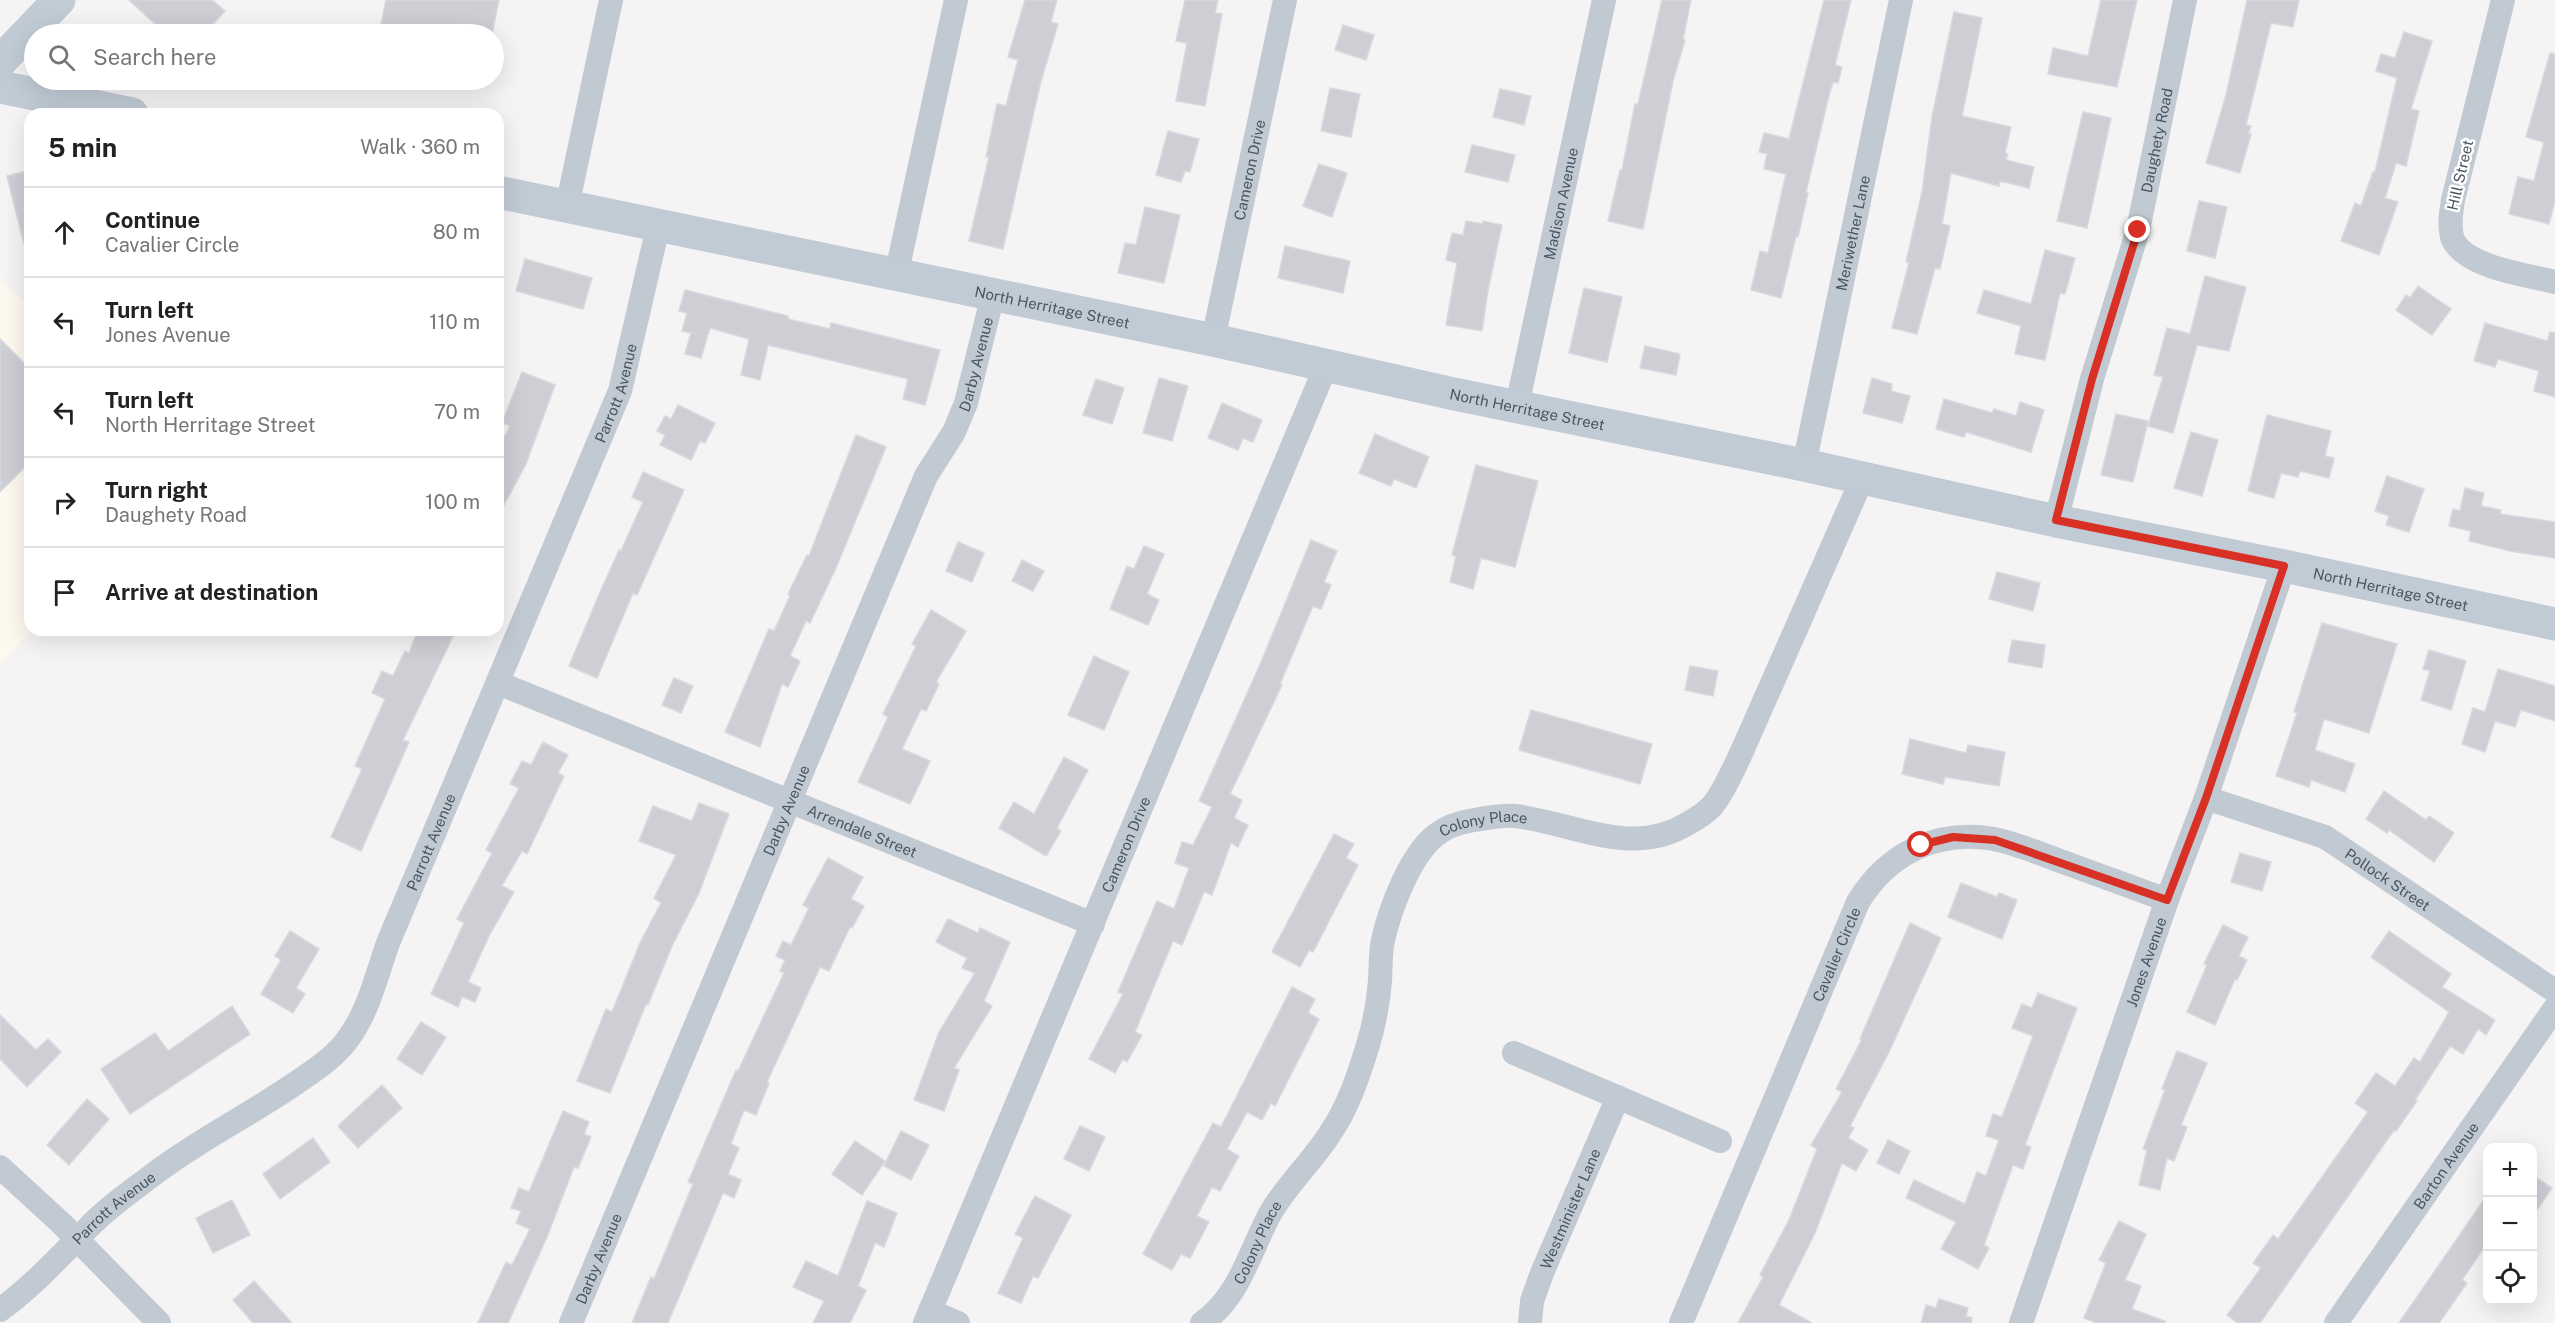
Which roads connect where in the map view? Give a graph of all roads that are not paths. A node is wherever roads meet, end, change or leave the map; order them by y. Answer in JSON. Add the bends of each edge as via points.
{"nodes":[{"id":1,"x":59,"y":0,"type":"edge"},
{"id":2,"x":611,"y":0,"type":"edge"},
{"id":3,"x":956,"y":0,"type":"edge"},
{"id":4,"x":1285,"y":0,"type":"edge"},
{"id":5,"x":1604,"y":0,"type":"edge"},
{"id":6,"x":1901,"y":0,"type":"edge"},
{"id":7,"x":2185,"y":0,"type":"edge"},
{"id":8,"x":2503,"y":0,"type":"edge"},
{"id":9,"x":36,"y":24,"type":"edge"},
{"id":10,"x":24,"y":37,"type":"edge"},
{"id":11,"x":0,"y":62,"type":"edge"},
{"id":12,"x":0,"y":87,"type":"edge"},
{"id":13,"x":103,"y":108,"type":"edge"},
{"id":14,"x":504,"y":193,"type":"edge"},
{"id":15,"x":567,"y":207,"type":"junction"},
{"id":16,"x":658,"y":226,"type":"junction"},
{"id":17,"x":896,"y":276,"type":"junction"},
{"id":18,"x":2555,"y":282,"type":"edge"},
{"id":19,"x":993,"y":295,"type":"junction"},
{"id":20,"x":1213,"y":340,"type":"junction"},
{"id":21,"x":1326,"y":366,"type":"junction"},
{"id":22,"x":1517,"y":406,"type":"junction"},
{"id":23,"x":1804,"y":465,"type":"junction"},
{"id":24,"x":1863,"y":477,"type":"junction"},
{"id":25,"x":2056,"y":520,"type":"junction"},
{"id":26,"x":2284,"y":566,"type":"junction"},
{"id":27,"x":2555,"y":624,"type":"edge"},
{"id":28,"x":498,"y":683,"type":"junction"},
{"id":29,"x":2206,"y":798,"type":"junction"},
{"id":30,"x":790,"y":802,"type":"junction"},
{"id":31,"x":2167,"y":900,"type":"junction"},
{"id":32,"x":1092,"y":924,"type":"junction"},
{"id":33,"x":2555,"y":991,"type":"edge"},
{"id":34,"x":2555,"y":1008,"type":"edge"},
{"id":35,"x":1514,"y":1053,"type":"dead end"},
{"id":36,"x":1618,"y":1097,"type":"junction"},
{"id":37,"x":1720,"y":1141,"type":"dead end"},
{"id":38,"x":0,"y":1167,"type":"edge"},
{"id":39,"x":78,"y":1240,"type":"junction"},
{"id":40,"x":0,"y":1310,"type":"edge"},
{"id":41,"x":928,"y":1317,"type":"edge"},
{"id":42,"x":159,"y":1323,"type":"edge"},
{"id":43,"x":571,"y":1323,"type":"edge"},
{"id":44,"x":958,"y":1323,"type":"edge"},
{"id":45,"x":1202,"y":1323,"type":"edge"},
{"id":46,"x":1530,"y":1323,"type":"edge"},
{"id":47,"x":1681,"y":1323,"type":"edge"},
{"id":48,"x":2021,"y":1323,"type":"edge"},
{"id":49,"x":2336,"y":1323,"type":"edge"}],
"edges":[{"from":1,"to":9,"type":"street"},
{"from":2,"to":15,"type":"street"},
{"from":3,"to":17,"type":"street"},
{"from":4,"to":20,"type":"street","name":"Cameron Drive"},
{"from":5,"to":22,"type":"street","name":"Madison Avenue"},
{"from":6,"to":23,"type":"street","name":"Meriwether Lane"},
{"from":7,"to":25,"type":"street","name":"Daughety Road","via":[[2138,230],[2092,379]]},
{"from":8,"to":18,"type":"street","name":"Hill Street","via":[[2453,200],[2452,237],[2460,252],[2476,261]]},
{"from":10,"to":11,"type":"street"},
{"from":12,"to":13,"type":"street"},
{"from":14,"to":15,"type":"street","name":"North Herritage Street"},
{"from":15,"to":16,"type":"street","name":"North Herritage Street"},
{"from":16,"to":17,"type":"street","name":"North Herritage Street"},
{"from":16,"to":28,"type":"street","name":"Parrott Avenue","via":[[620,392]]},
{"from":17,"to":19,"type":"street","name":"North Herritage Street"},
{"from":19,"to":20,"type":"street","name":"North Herritage Street"},
{"from":19,"to":30,"type":"street","name":"Darby Avenue","via":[[966,403],[954,432],[926,476]]},
{"from":20,"to":21,"type":"street","name":"North Herritage Street"},
{"from":21,"to":22,"type":"street","name":"North Herritage Street"},
{"from":21,"to":32,"type":"street","name":"Cameron Drive"},
{"from":22,"to":23,"type":"street","name":"North Herritage Street"},
{"from":23,"to":24,"type":"street","name":"North Herritage Street"},
{"from":24,"to":25,"type":"street","name":"North Herritage Street"},
{"from":24,"to":45,"type":"street","name":"Colony Place","via":[[1743,749],[1711,807],[1662,837],[1644,840],[1513,816],[1489,817],[1452,827],[1436,835],[1420,851],[1383,941],[1376,1014],[1347,1104],[1304,1169],[1287,1186],[1234,1290],[1214,1315]]},
{"from":25,"to":26,"type":"street","name":"North Herritage Street"},
{"from":26,"to":27,"type":"street","name":"North Herritage Street"},
{"from":26,"to":29,"type":"street","name":"Jones Avenue"},
{"from":28,"to":30,"type":"street","name":"Arrendale Street"},
{"from":28,"to":39,"type":"street","name":"Parrott Avenue","via":[[351,1035],[320,1066],[150,1176]]},
{"from":29,"to":31,"type":"street","name":"Jones Avenue"},
{"from":29,"to":33,"type":"street","name":"Pollock Street","via":[[2325,837]]},
{"from":30,"to":32,"type":"street","name":"Arrendale Street"},
{"from":30,"to":43,"type":"street","name":"Darby Avenue"},
{"from":31,"to":47,"type":"street","name":"Cavalier Circle","via":[[2014,845],[1972,836],[1921,845],[1884,868],[1858,902]]},
{"from":31,"to":48,"type":"street","name":"Jones Avenue"},
{"from":32,"to":41,"type":"street","name":"Cameron Drive"},
{"from":34,"to":49,"type":"street","name":"Barton Avenue"},
{"from":35,"to":36,"type":"street"},
{"from":36,"to":37,"type":"street"},
{"from":36,"to":46,"type":"street","name":"Westminister Lane","via":[[1542,1273],[1532,1301]]},
{"from":38,"to":39,"type":"street"},
{"from":39,"to":40,"type":"street","name":"Parrott Avenue"},
{"from":39,"to":42,"type":"street"},
{"from":41,"to":44,"type":"street"}]}
